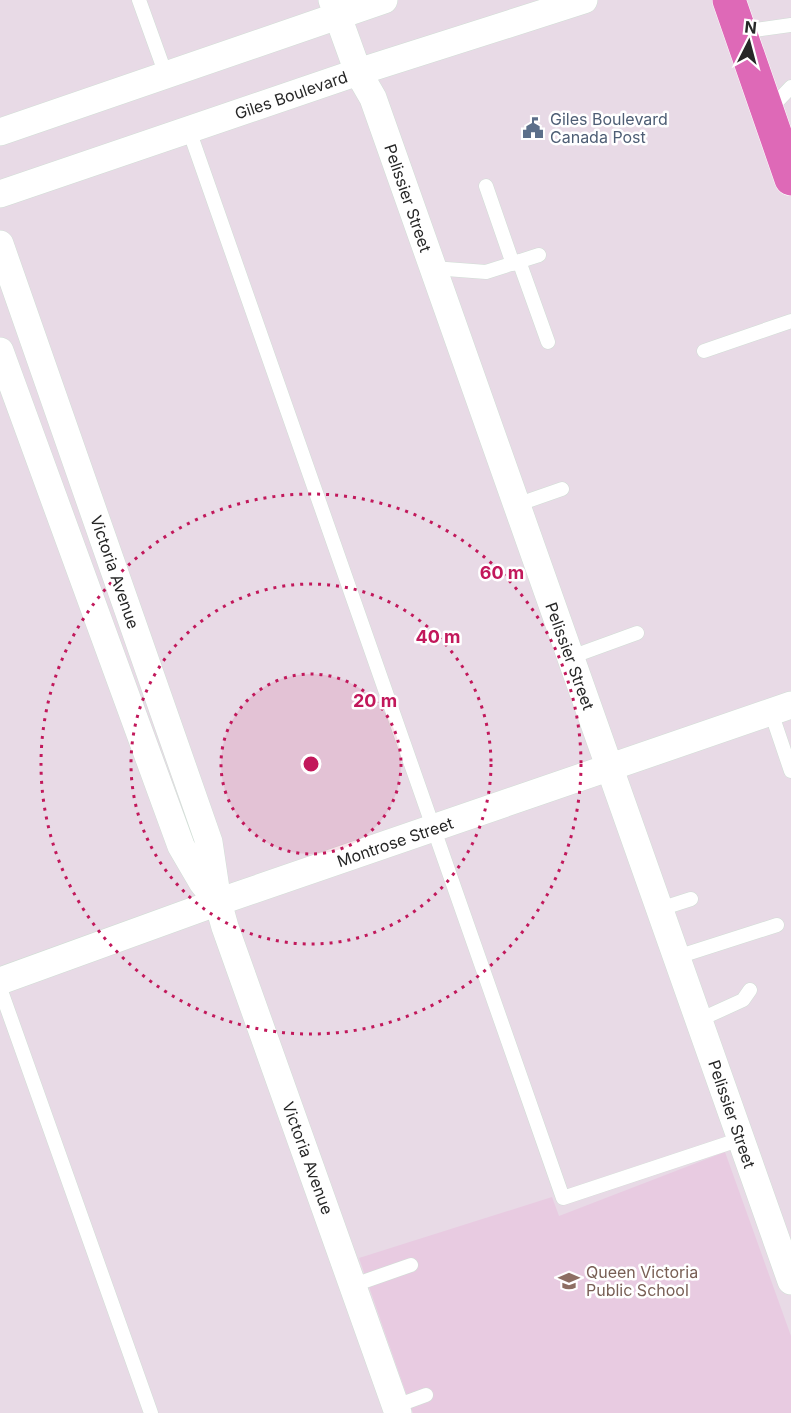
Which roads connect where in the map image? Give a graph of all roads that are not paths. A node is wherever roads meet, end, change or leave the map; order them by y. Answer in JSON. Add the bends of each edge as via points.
{"nodes":[{"id":1,"x":139,"y":0,"type":"edge"},
{"id":2,"x":384,"y":0,"type":"edge"},
{"id":3,"x":584,"y":0,"type":"edge"},
{"id":4,"x":729,"y":0,"type":"edge"},
{"id":5,"x":335,"y":8,"type":"edge"},
{"id":6,"x":791,"y":25,"type":"edge"},
{"id":7,"x":740,"y":32,"type":"junction"},
{"id":8,"x":358,"y":72,"type":"junction"},
{"id":9,"x":166,"y":75,"type":"junction"},
{"id":10,"x":791,"y":87,"type":"edge"},
{"id":11,"x":768,"y":112,"type":"junction"},
{"id":12,"x":189,"y":130,"type":"junction"},
{"id":13,"x":0,"y":132,"type":"edge"},
{"id":14,"x":791,"y":179,"type":"edge"},
{"id":15,"x":486,"y":186,"type":"dead end"},
{"id":16,"x":0,"y":194,"type":"edge"},
{"id":17,"x":0,"y":244,"type":"edge"},
{"id":18,"x":539,"y":255,"type":"dead end"},
{"id":19,"x":516,"y":262,"type":"junction"},
{"id":20,"x":433,"y":268,"type":"junction"},
{"id":21,"x":791,"y":321,"type":"edge"},
{"id":22,"x":548,"y":342,"type":"dead end"},
{"id":23,"x":0,"y":351,"type":"edge"},
{"id":24,"x":704,"y":351,"type":"dead end"},
{"id":25,"x":562,"y":489,"type":"dead end"},
{"id":26,"x":516,"y":505,"type":"junction"},
{"id":27,"x":637,"y":633,"type":"dead end"},
{"id":28,"x":571,"y":657,"type":"junction"},
{"id":29,"x":781,"y":708,"type":"edge"},
{"id":30,"x":609,"y":768,"type":"junction"},
{"id":31,"x":791,"y":771,"type":"edge"},
{"id":32,"x":434,"y":828,"type":"junction"},
{"id":33,"x":690,"y":899,"type":"dead end"},
{"id":34,"x":218,"y":903,"type":"junction"},
{"id":35,"x":660,"y":909,"type":"junction"},
{"id":36,"x":777,"y":925,"type":"dead end"},
{"id":37,"x":676,"y":957,"type":"junction"},
{"id":38,"x":0,"y":981,"type":"edge"},
{"id":39,"x":0,"y":988,"type":"edge"},
{"id":40,"x":750,"y":990,"type":"dead end"},
{"id":41,"x":699,"y":1020,"type":"junction"},
{"id":42,"x":741,"y":1138,"type":"junction"},
{"id":43,"x":783,"y":1231,"type":"edge"},
{"id":44,"x":411,"y":1265,"type":"dead end"},
{"id":45,"x":791,"y":1281,"type":"edge"},
{"id":46,"x":354,"y":1285,"type":"junction"},
{"id":47,"x":426,"y":1395,"type":"dead end"},
{"id":48,"x":397,"y":1410,"type":"edge"},
{"id":49,"x":151,"y":1413,"type":"edge"}],
"edges":[{"from":1,"to":9,"type":"lane"},
{"from":2,"to":5,"type":"street"},
{"from":3,"to":8,"type":"street","name":"Giles Boulevard"},
{"from":4,"to":7,"type":"main road"},
{"from":5,"to":8,"type":"street","name":"Pelissier Street"},
{"from":5,"to":9,"type":"street"},
{"from":6,"to":7,"type":"lane"},
{"from":7,"to":11,"type":"main road"},
{"from":8,"to":12,"type":"street","name":"Giles Boulevard"},
{"from":8,"to":20,"type":"street","name":"Pelissier Street","via":[[373,99]]},
{"from":9,"to":13,"type":"street"},
{"from":10,"to":11,"type":"lane"},
{"from":11,"to":14,"type":"main road"},
{"from":12,"to":16,"type":"street","name":"Giles Boulevard"},
{"from":12,"to":32,"type":"lane"},
{"from":15,"to":19,"type":"lane"},
{"from":17,"to":34,"type":"street","name":"Victoria Avenue","via":[[209,842]]},
{"from":18,"to":19,"type":"lane"},
{"from":19,"to":20,"type":"lane","via":[[486,272]]},
{"from":19,"to":22,"type":"lane"},
{"from":20,"to":26,"type":"street","name":"Pelissier Street"},
{"from":21,"to":24,"type":"lane"},
{"from":23,"to":34,"type":"street","name":"Victoria Avenue","via":[[181,846]]},
{"from":25,"to":26,"type":"lane"},
{"from":26,"to":28,"type":"street","name":"Pelissier Street"},
{"from":27,"to":28,"type":"lane"},
{"from":28,"to":30,"type":"street","name":"Pelissier Street"},
{"from":29,"to":30,"type":"street","name":"Montrose Street"},
{"from":29,"to":31,"type":"lane"},
{"from":30,"to":32,"type":"street","name":"Montrose Street"},
{"from":30,"to":35,"type":"street","name":"Pelissier Street"},
{"from":32,"to":34,"type":"street","name":"Montrose Street"},
{"from":32,"to":42,"type":"lane","via":[[563,1198]]},
{"from":33,"to":35,"type":"lane"},
{"from":34,"to":38,"type":"street","name":"Montrose Street"},
{"from":34,"to":46,"type":"street","name":"Victoria Avenue"},
{"from":35,"to":37,"type":"street","name":"Pelissier Street"},
{"from":36,"to":37,"type":"lane"},
{"from":37,"to":41,"type":"street","name":"Pelissier Street"},
{"from":39,"to":49,"type":"lane"},
{"from":40,"to":41,"type":"lane","via":[[743,1000]]},
{"from":41,"to":42,"type":"street","name":"Pelissier Street"},
{"from":42,"to":43,"type":"street","name":"Pelissier Street"},
{"from":43,"to":45,"type":"street","name":"Pelissier Street"},
{"from":44,"to":46,"type":"lane"},
{"from":46,"to":48,"type":"street","name":"Victoria Avenue"},
{"from":47,"to":48,"type":"lane"}]}
